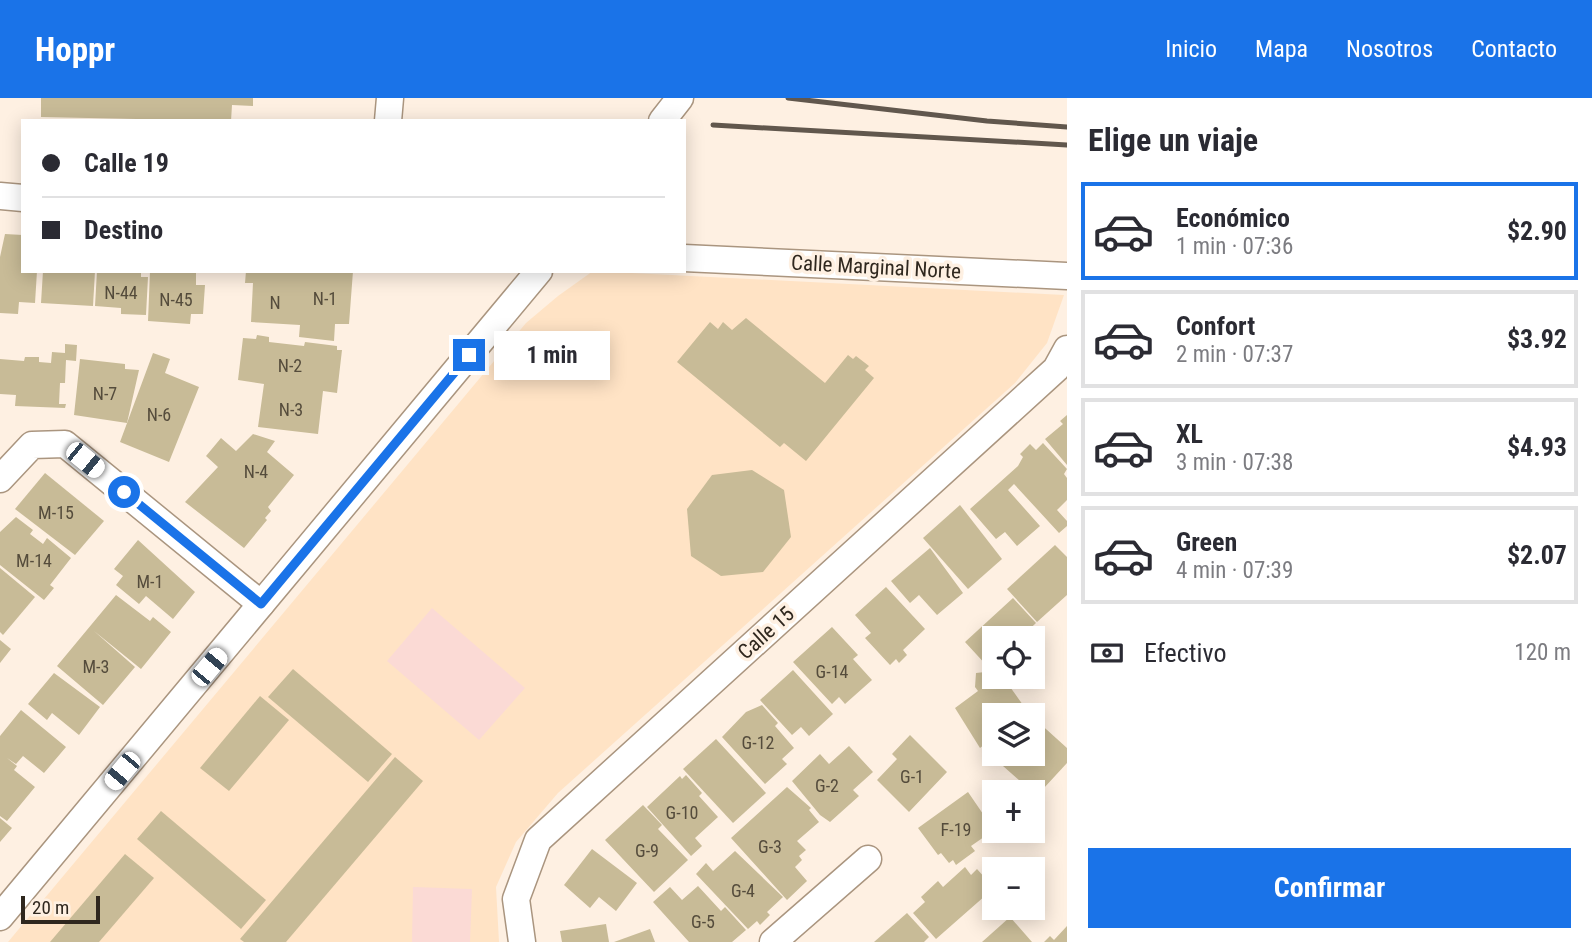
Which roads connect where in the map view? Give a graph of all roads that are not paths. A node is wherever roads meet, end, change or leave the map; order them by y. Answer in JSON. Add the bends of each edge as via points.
{"nodes":[{"id":1,"x":390,"y":98,"type":"edge"},
{"id":2,"x":680,"y":98,"type":"edge"},
{"id":3,"x":388,"y":119,"type":"edge"},
{"id":4,"x":664,"y":119,"type":"edge"},
{"id":5,"x":0,"y":196,"type":"edge"},
{"id":6,"x":21,"y":198,"type":"edge"},
{"id":7,"x":686,"y":258,"type":"edge"},
{"id":8,"x":537,"y":273,"type":"edge"},
{"id":9,"x":1067,"y":276,"type":"edge"},
{"id":10,"x":1067,"y":349,"type":"edge"},
{"id":11,"x":0,"y":479,"type":"edge"},
{"id":12,"x":261,"y":604,"type":"junction"},
{"id":13,"x":868,"y":859,"type":"dead end"},
{"id":14,"x":0,"y":917,"type":"edge"},
{"id":15,"x":522,"y":942,"type":"edge"},
{"id":16,"x":773,"y":942,"type":"edge"}],
"edges":[{"from":1,"to":3,"type":"street"},
{"from":2,"to":4,"type":"street"},
{"from":5,"to":6,"type":"street"},
{"from":7,"to":9,"type":"street","name":"Calle Marginal Norte"},
{"from":8,"to":12,"type":"street"},
{"from":10,"to":15,"type":"street","name":"Calle 15","via":[[1056,369],[538,840],[516,899]]},
{"from":11,"to":12,"type":"street","via":[[32,445],[65,444]]},
{"from":12,"to":14,"type":"street"},
{"from":13,"to":16,"type":"street"}]}
